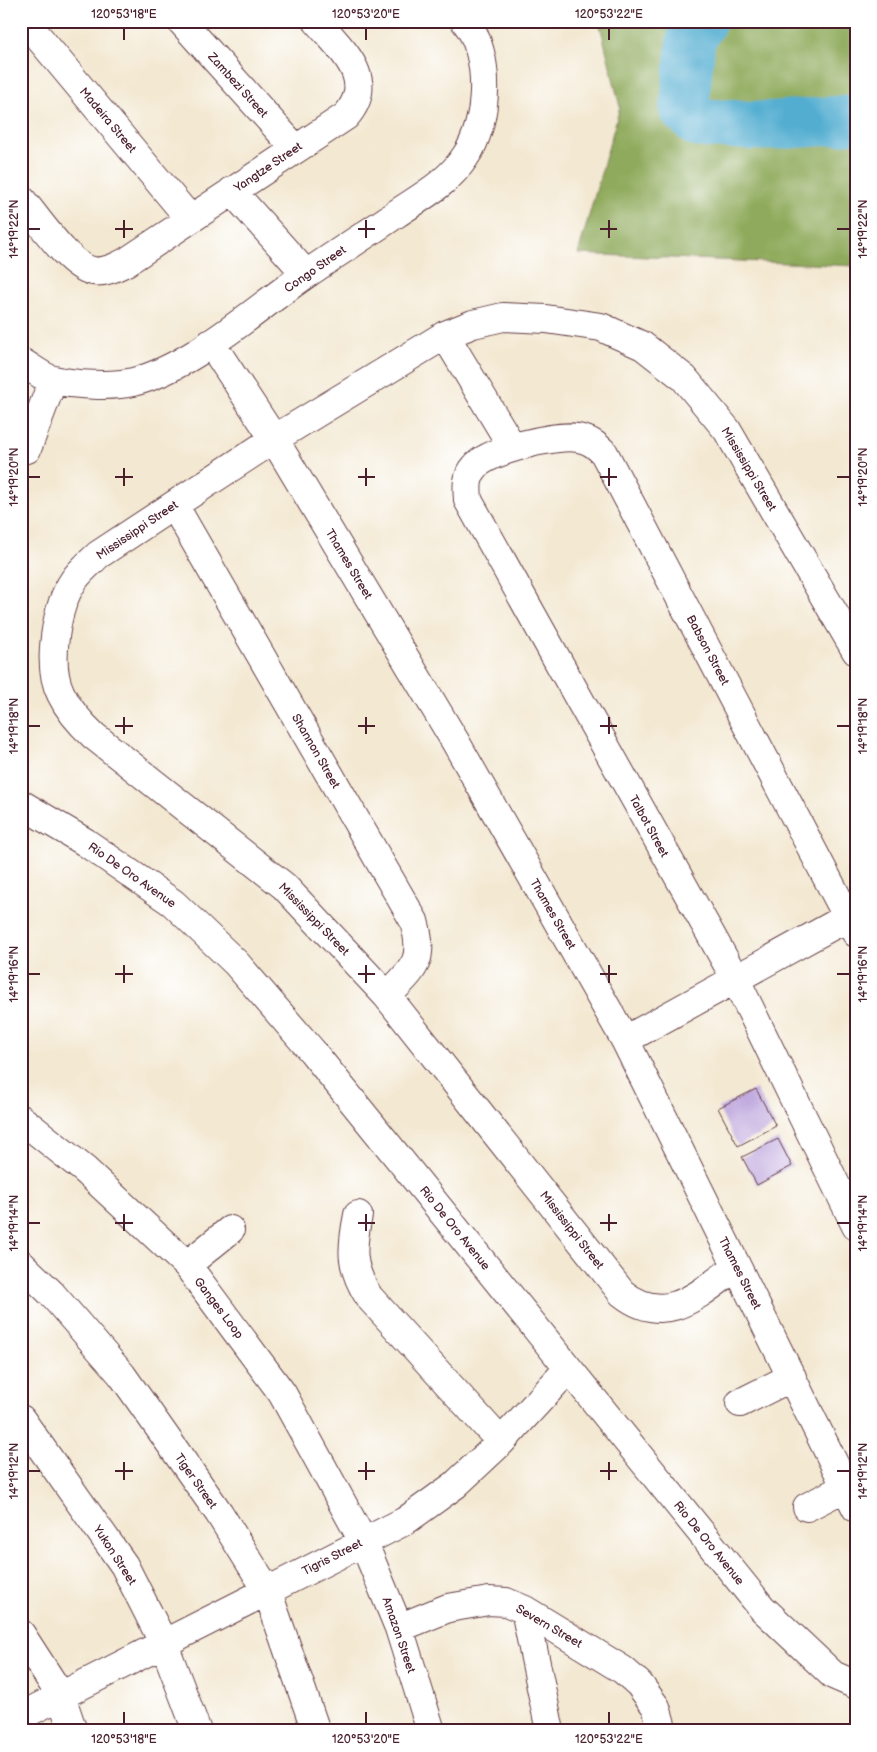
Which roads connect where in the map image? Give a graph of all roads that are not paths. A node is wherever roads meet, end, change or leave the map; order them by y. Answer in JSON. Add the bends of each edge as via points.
{"nodes":[{"id":1,"x":25,"y":21,"type":"edge"},
{"id":2,"x":180,"y":21,"type":"edge"},
{"id":3,"x":317,"y":21,"type":"edge"},
{"id":4,"x":473,"y":24,"type":"edge"},
{"id":5,"x":295,"y":148,"type":"junction"},
{"id":6,"x":232,"y":191,"type":"junction"},
{"id":7,"x":21,"y":199,"type":"edge"},
{"id":8,"x":190,"y":219,"type":"junction"},
{"id":9,"x":306,"y":274,"type":"junction"},
{"id":10,"x":444,"y":335,"type":"junction"},
{"id":11,"x":211,"y":343,"type":"junction"},
{"id":12,"x":21,"y":362,"type":"edge"},
{"id":13,"x":52,"y":380,"type":"junction"},
{"id":14,"x":274,"y":439,"type":"junction"},
{"id":15,"x":513,"y":448,"type":"junction"},
{"id":16,"x":27,"y":449,"type":"dead end"},
{"id":17,"x":174,"y":506,"type":"junction"},
{"id":18,"x":852,"y":634,"type":"edge"},
{"id":19,"x":21,"y":804,"type":"edge"},
{"id":20,"x":852,"y":925,"type":"edge"},
{"id":21,"x":735,"y":978,"type":"junction"},
{"id":22,"x":387,"y":996,"type":"junction"},
{"id":23,"x":625,"y":1040,"type":"junction"},
{"id":24,"x":21,"y":1119,"type":"edge"},
{"id":25,"x":358,"y":1215,"type":"dead end"},
{"id":26,"x":856,"y":1226,"type":"edge"},
{"id":27,"x":230,"y":1230,"type":"dead end"},
{"id":28,"x":21,"y":1264,"type":"edge"},
{"id":29,"x":187,"y":1265,"type":"junction"},
{"id":30,"x":736,"y":1267,"type":"junction"},
{"id":31,"x":568,"y":1370,"type":"junction"},
{"id":32,"x":792,"y":1377,"type":"junction"},
{"id":33,"x":740,"y":1402,"type":"dead end"},
{"id":34,"x":21,"y":1420,"type":"edge"},
{"id":35,"x":501,"y":1442,"type":"junction"},
{"id":36,"x":851,"y":1497,"type":"edge"},
{"id":37,"x":807,"y":1507,"type":"dead end"},
{"id":38,"x":364,"y":1541,"type":"junction"},
{"id":39,"x":267,"y":1590,"type":"junction"},
{"id":40,"x":525,"y":1610,"type":"junction"},
{"id":41,"x":399,"y":1628,"type":"junction"},
{"id":42,"x":21,"y":1634,"type":"edge"},
{"id":43,"x":164,"y":1644,"type":"junction"},
{"id":44,"x":856,"y":1685,"type":"edge"},
{"id":45,"x":61,"y":1696,"type":"junction"},
{"id":46,"x":21,"y":1716,"type":"edge"},
{"id":47,"x":73,"y":1731,"type":"edge"},
{"id":48,"x":197,"y":1731,"type":"edge"},
{"id":49,"x":316,"y":1731,"type":"edge"},
{"id":50,"x":431,"y":1731,"type":"edge"},
{"id":51,"x":550,"y":1731,"type":"edge"},
{"id":52,"x":663,"y":1731,"type":"edge"}],
"edges":[{"from":1,"to":8,"type":"street","name":"Madeira Street"},
{"from":2,"to":5,"type":"street","name":"Zambezi Street"},
{"from":3,"to":5,"type":"street","name":"Yangtze Street","via":[[354,66],[360,92],[356,104],[346,116]]},
{"from":4,"to":9,"type":"street","name":"Congo Street","via":[[480,48],[483,103],[478,127],[466,156],[445,181]]},
{"from":5,"to":6,"type":"street","name":"Yangtze Street"},
{"from":6,"to":8,"type":"street","name":"Yangtze Street"},
{"from":6,"to":9,"type":"street"},
{"from":7,"to":8,"type":"street","name":"Yangtze Street","via":[[66,254],[93,271],[110,270],[126,262]]},
{"from":9,"to":11,"type":"street","name":"Congo Street"},
{"from":10,"to":14,"type":"street","name":"Mississippi Street"},
{"from":10,"to":15,"type":"street"},
{"from":10,"to":18,"type":"street","name":"Mississippi Street","via":[[503,317],[546,318],[601,327],[643,346],[684,378],[727,430]]},
{"from":11,"to":13,"type":"street","name":"Congo Street","via":[[168,370],[132,383],[88,384]]},
{"from":11,"to":14,"type":"street","name":"Thames Street"},
{"from":12,"to":13,"type":"street","name":"Congo Street"},
{"from":13,"to":16,"type":"street"},
{"from":14,"to":17,"type":"street","name":"Mississippi Street"},
{"from":14,"to":23,"type":"street","name":"Thames Street","via":[[455,741]]},
{"from":15,"to":20,"type":"street","name":"Babson Street","via":[[560,438],[576,438],[592,442],[604,453]]},
{"from":15,"to":21,"type":"street","name":"Talbot Street","via":[[476,465],[467,480],[468,500]]},
{"from":17,"to":22,"type":"street","name":"Shannon Street","via":[[414,921],[419,952],[414,968]]},
{"from":17,"to":22,"type":"street","name":"Mississippi Street","via":[[98,555],[74,580],[60,606],[55,643],[55,669],[60,692],[74,716],[94,736],[284,886]]},
{"from":19,"to":31,"type":"street","name":"Rio De Oro Avenue","via":[[85,842],[173,903],[236,963],[312,1051]]},
{"from":20,"to":21,"type":"street"},
{"from":21,"to":23,"type":"street"},
{"from":21,"to":26,"type":"street","name":"Talbot Street"},
{"from":22,"to":30,"type":"street","name":"Mississippi Street","via":[[622,1293],[636,1305],[656,1309],[675,1306],[704,1291]]},
{"from":23,"to":30,"type":"street","name":"Thames Street"},
{"from":24,"to":29,"type":"street","name":"Ganges Loop","via":[[85,1170]]},
{"from":25,"to":35,"type":"street","via":[[352,1261],[357,1279],[369,1298]]},
{"from":27,"to":29,"type":"street"},
{"from":28,"to":39,"type":"street","name":"Tiger Street","via":[[51,1293],[122,1375],[219,1512]]},
{"from":29,"to":38,"type":"street","name":"Ganges Loop","via":[[282,1393]]},
{"from":30,"to":32,"type":"street","name":"Thames Street"},
{"from":31,"to":35,"type":"street","name":"Tigris Street"},
{"from":31,"to":44,"type":"street","name":"Rio De Oro Avenue","via":[[762,1608],[834,1675]]},
{"from":32,"to":33,"type":"street"},
{"from":32,"to":36,"type":"street","name":"Thames Street"},
{"from":34,"to":43,"type":"street","name":"Yukon Street","via":[[124,1565]]},
{"from":35,"to":38,"type":"street","name":"Tigris Street","via":[[455,1485],[420,1511]]},
{"from":36,"to":37,"type":"street"},
{"from":38,"to":39,"type":"street","name":"Tigris Street"},
{"from":38,"to":41,"type":"street","name":"Amazon Street"},
{"from":39,"to":43,"type":"street","name":"Tigris Street"},
{"from":39,"to":49,"type":"street","name":"Tiger Street"},
{"from":40,"to":41,"type":"street","name":"Severn Street","via":[[506,1602],[489,1601],[448,1608]]},
{"from":40,"to":51,"type":"street"},
{"from":40,"to":52,"type":"street","name":"Severn Street","via":[[623,1670],[639,1684],[656,1707]]},
{"from":41,"to":50,"type":"street","name":"Amazon Street"},
{"from":42,"to":45,"type":"street"},
{"from":43,"to":45,"type":"street","name":"Tigris Street"},
{"from":43,"to":48,"type":"street","name":"Yukon Street"},
{"from":45,"to":46,"type":"street","name":"Tigris Street"},
{"from":45,"to":47,"type":"street"}]}
